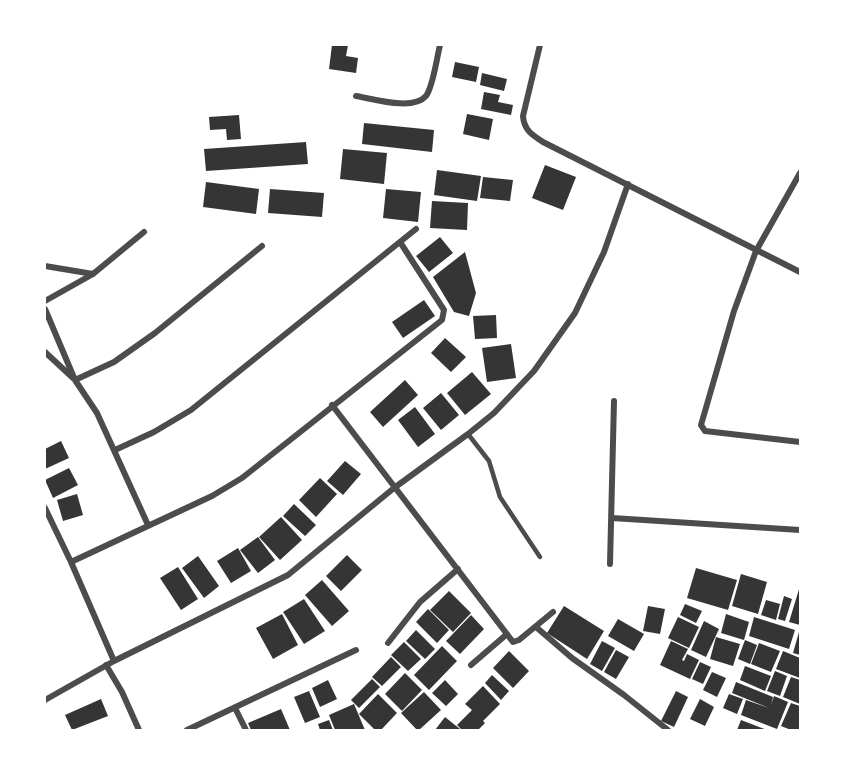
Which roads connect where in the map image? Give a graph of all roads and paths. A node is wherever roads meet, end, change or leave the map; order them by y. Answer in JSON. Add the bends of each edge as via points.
{"nodes":[{"id":1,"x":440,"y":45,"type":"edge"},
{"id":2,"x":540,"y":45,"type":"edge"},
{"id":3,"x":356,"y":96,"type":"dead end"},
{"id":4,"x":800,"y":173,"type":"edge"},
{"id":5,"x":628,"y":184,"type":"junction"},
{"id":6,"x":416,"y":229,"type":"dead end"},
{"id":7,"x":144,"y":232,"type":"dead end"},
{"id":8,"x":400,"y":242,"type":"junction"},
{"id":9,"x":262,"y":246,"type":"dead end"},
{"id":10,"x":756,"y":251,"type":"junction"},
{"id":11,"x":45,"y":266,"type":"edge"},
{"id":12,"x":800,"y":272,"type":"edge"},
{"id":13,"x":93,"y":274,"type":"junction"},
{"id":14,"x":45,"y":301,"type":"edge"},
{"id":15,"x":45,"y":309,"type":"edge"},
{"id":16,"x":45,"y":352,"type":"edge"},
{"id":17,"x":75,"y":380,"type":"junction"},
{"id":18,"x":614,"y":401,"type":"dead end"},
{"id":19,"x":332,"y":405,"type":"junction"},
{"id":20,"x":468,"y":434,"type":"junction"},
{"id":21,"x":800,"y":442,"type":"edge"},
{"id":22,"x":115,"y":450,"type":"junction"},
{"id":23,"x":394,"y":488,"type":"junction"},
{"id":24,"x":45,"y":508,"type":"edge"},
{"id":25,"x":612,"y":518,"type":"junction"},
{"id":26,"x":148,"y":525,"type":"junction"},
{"id":27,"x":800,"y":530,"type":"edge"},
{"id":28,"x":540,"y":557,"type":"dead end"},
{"id":29,"x":71,"y":562,"type":"junction"},
{"id":30,"x":610,"y":564,"type":"dead end"},
{"id":31,"x":458,"y":569,"type":"junction"},
{"id":32,"x":553,"y":612,"type":"dead end"},
{"id":33,"x":536,"y":627,"type":"junction"},
{"id":34,"x":507,"y":634,"type":"junction"},
{"id":35,"x":388,"y":643,"type":"dead end"},
{"id":36,"x":356,"y":650,"type":"dead end"},
{"id":37,"x":114,"y":661,"type":"junction"},
{"id":38,"x":106,"y":665,"type":"junction"},
{"id":39,"x":471,"y":665,"type":"dead end"},
{"id":40,"x":45,"y":700,"type":"edge"},
{"id":41,"x":236,"y":708,"type":"junction"},
{"id":42,"x":139,"y":730,"type":"edge"},
{"id":43,"x":187,"y":730,"type":"edge"},
{"id":44,"x":246,"y":730,"type":"edge"},
{"id":45,"x":668,"y":730,"type":"edge"}],
"edges":[{"from":1,"to":3,"type":"street","via":[[427,95],[420,100],[409,104]]},
{"from":2,"to":5,"type":"street","via":[[523,116],[528,132]]},
{"from":4,"to":10,"type":"street"},
{"from":5,"to":10,"type":"street"},
{"from":5,"to":20,"type":"street","via":[[604,252],[575,313],[534,371]]},
{"from":6,"to":8,"type":"street"},
{"from":7,"to":13,"type":"street"},
{"from":8,"to":19,"type":"street","via":[[444,310],[442,320]]},
{"from":8,"to":22,"type":"street","via":[[191,410]]},
{"from":9,"to":17,"type":"street","via":[[155,333],[114,362]]},
{"from":10,"to":12,"type":"street"},
{"from":10,"to":21,"type":"street","via":[[701,425],[705,431]]},
{"from":11,"to":13,"type":"street"},
{"from":13,"to":14,"type":"street"},
{"from":15,"to":17,"type":"street"},
{"from":16,"to":17,"type":"street"},
{"from":17,"to":22,"type":"street"},
{"from":18,"to":25,"type":"street"},
{"from":19,"to":23,"type":"street"},
{"from":19,"to":26,"type":"street","via":[[242,478]]},
{"from":20,"to":23,"type":"street"},
{"from":20,"to":28,"type":"lane","via":[[489,460],[501,497]]},
{"from":22,"to":26,"type":"street"},
{"from":23,"to":31,"type":"street"},
{"from":23,"to":37,"type":"street","via":[[288,575]]},
{"from":24,"to":29,"type":"street"},
{"from":25,"to":27,"type":"street"},
{"from":25,"to":30,"type":"street"},
{"from":26,"to":29,"type":"street"},
{"from":29,"to":37,"type":"street"},
{"from":31,"to":34,"type":"street"},
{"from":31,"to":35,"type":"street","via":[[420,602]]},
{"from":32,"to":33,"type":"street"},
{"from":33,"to":34,"type":"street","via":[[513,642]]},
{"from":33,"to":45,"type":"street"},
{"from":34,"to":39,"type":"street"},
{"from":36,"to":41,"type":"street"},
{"from":37,"to":38,"type":"street"},
{"from":38,"to":40,"type":"street"},
{"from":38,"to":42,"type":"street"},
{"from":41,"to":43,"type":"street"},
{"from":41,"to":44,"type":"street"}]}
